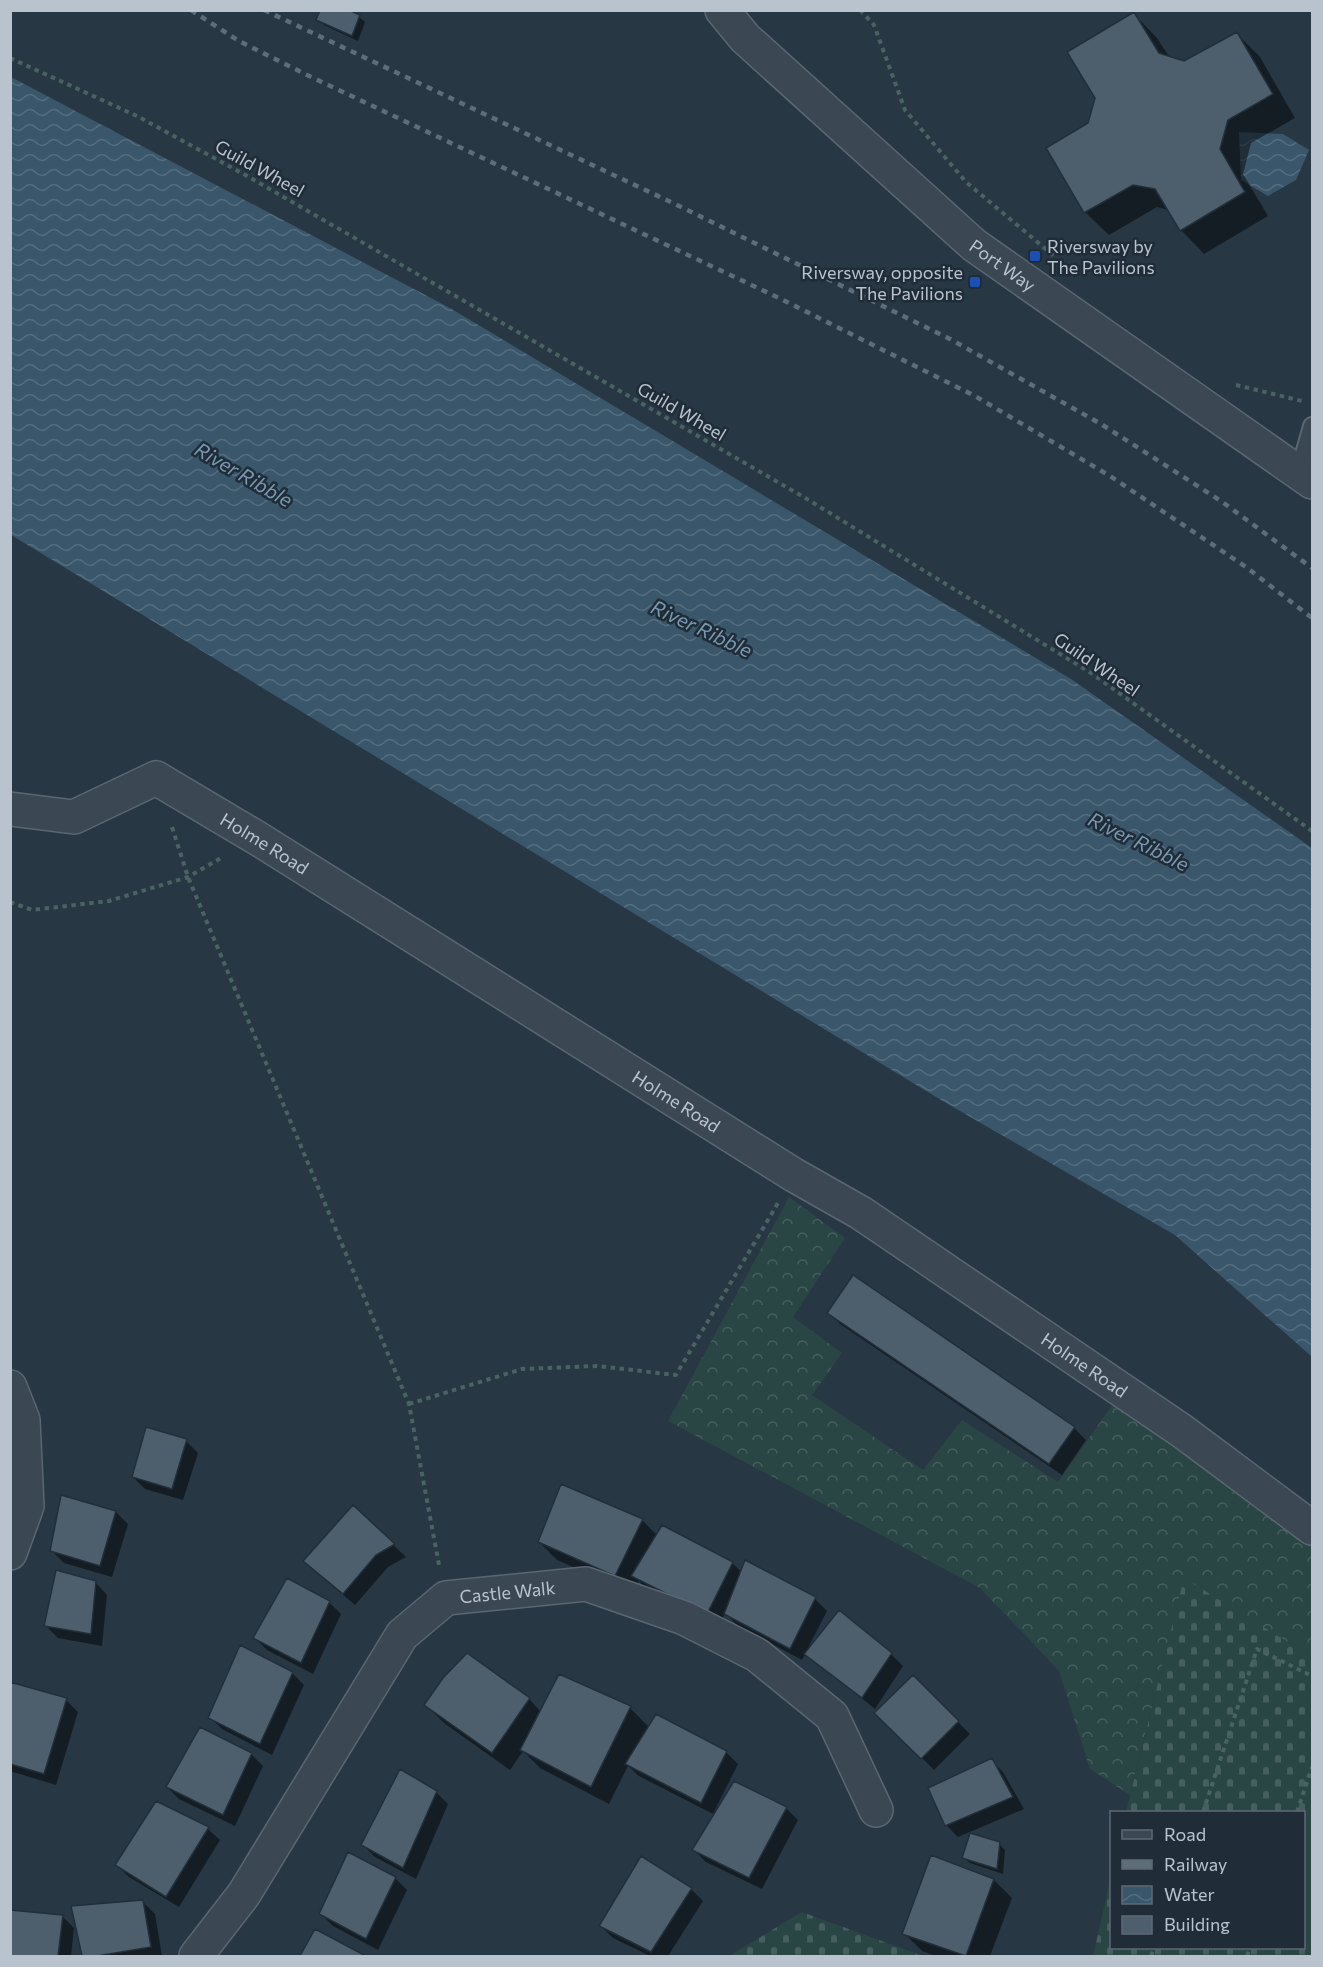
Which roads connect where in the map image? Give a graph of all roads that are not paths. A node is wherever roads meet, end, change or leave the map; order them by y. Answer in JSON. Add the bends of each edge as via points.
{"nodes":[{"id":1,"x":722,"y":10,"type":"edge"},
{"id":2,"x":1312,"y":426,"type":"edge"},
{"id":3,"x":1306,"y":477,"type":"edge"},
{"id":4,"x":10,"y":809,"type":"edge"},
{"id":5,"x":10,"y":1387,"type":"edge"},
{"id":6,"x":1312,"y":1528,"type":"edge"},
{"id":7,"x":10,"y":1553,"type":"edge"},
{"id":8,"x":878,"y":1810,"type":"dead end"},
{"id":9,"x":196,"y":1956,"type":"edge"}],
"edges":[{"from":1,"to":3,"type":"street","name":"Port Way","via":[[745,38],[974,245]]},
{"from":2,"to":3,"type":"lane"},
{"from":4,"to":6,"type":"street","name":"Holme Road","via":[[74,817],[156,778],[861,1213],[1182,1431]]},
{"from":5,"to":7,"type":"street","via":[[23,1420],[27,1506]]},
{"from":8,"to":9,"type":"street","name":"Castle Walk","via":[[832,1716],[757,1655],[684,1618],[586,1584],[446,1598],[402,1635],[244,1894]]}]}
